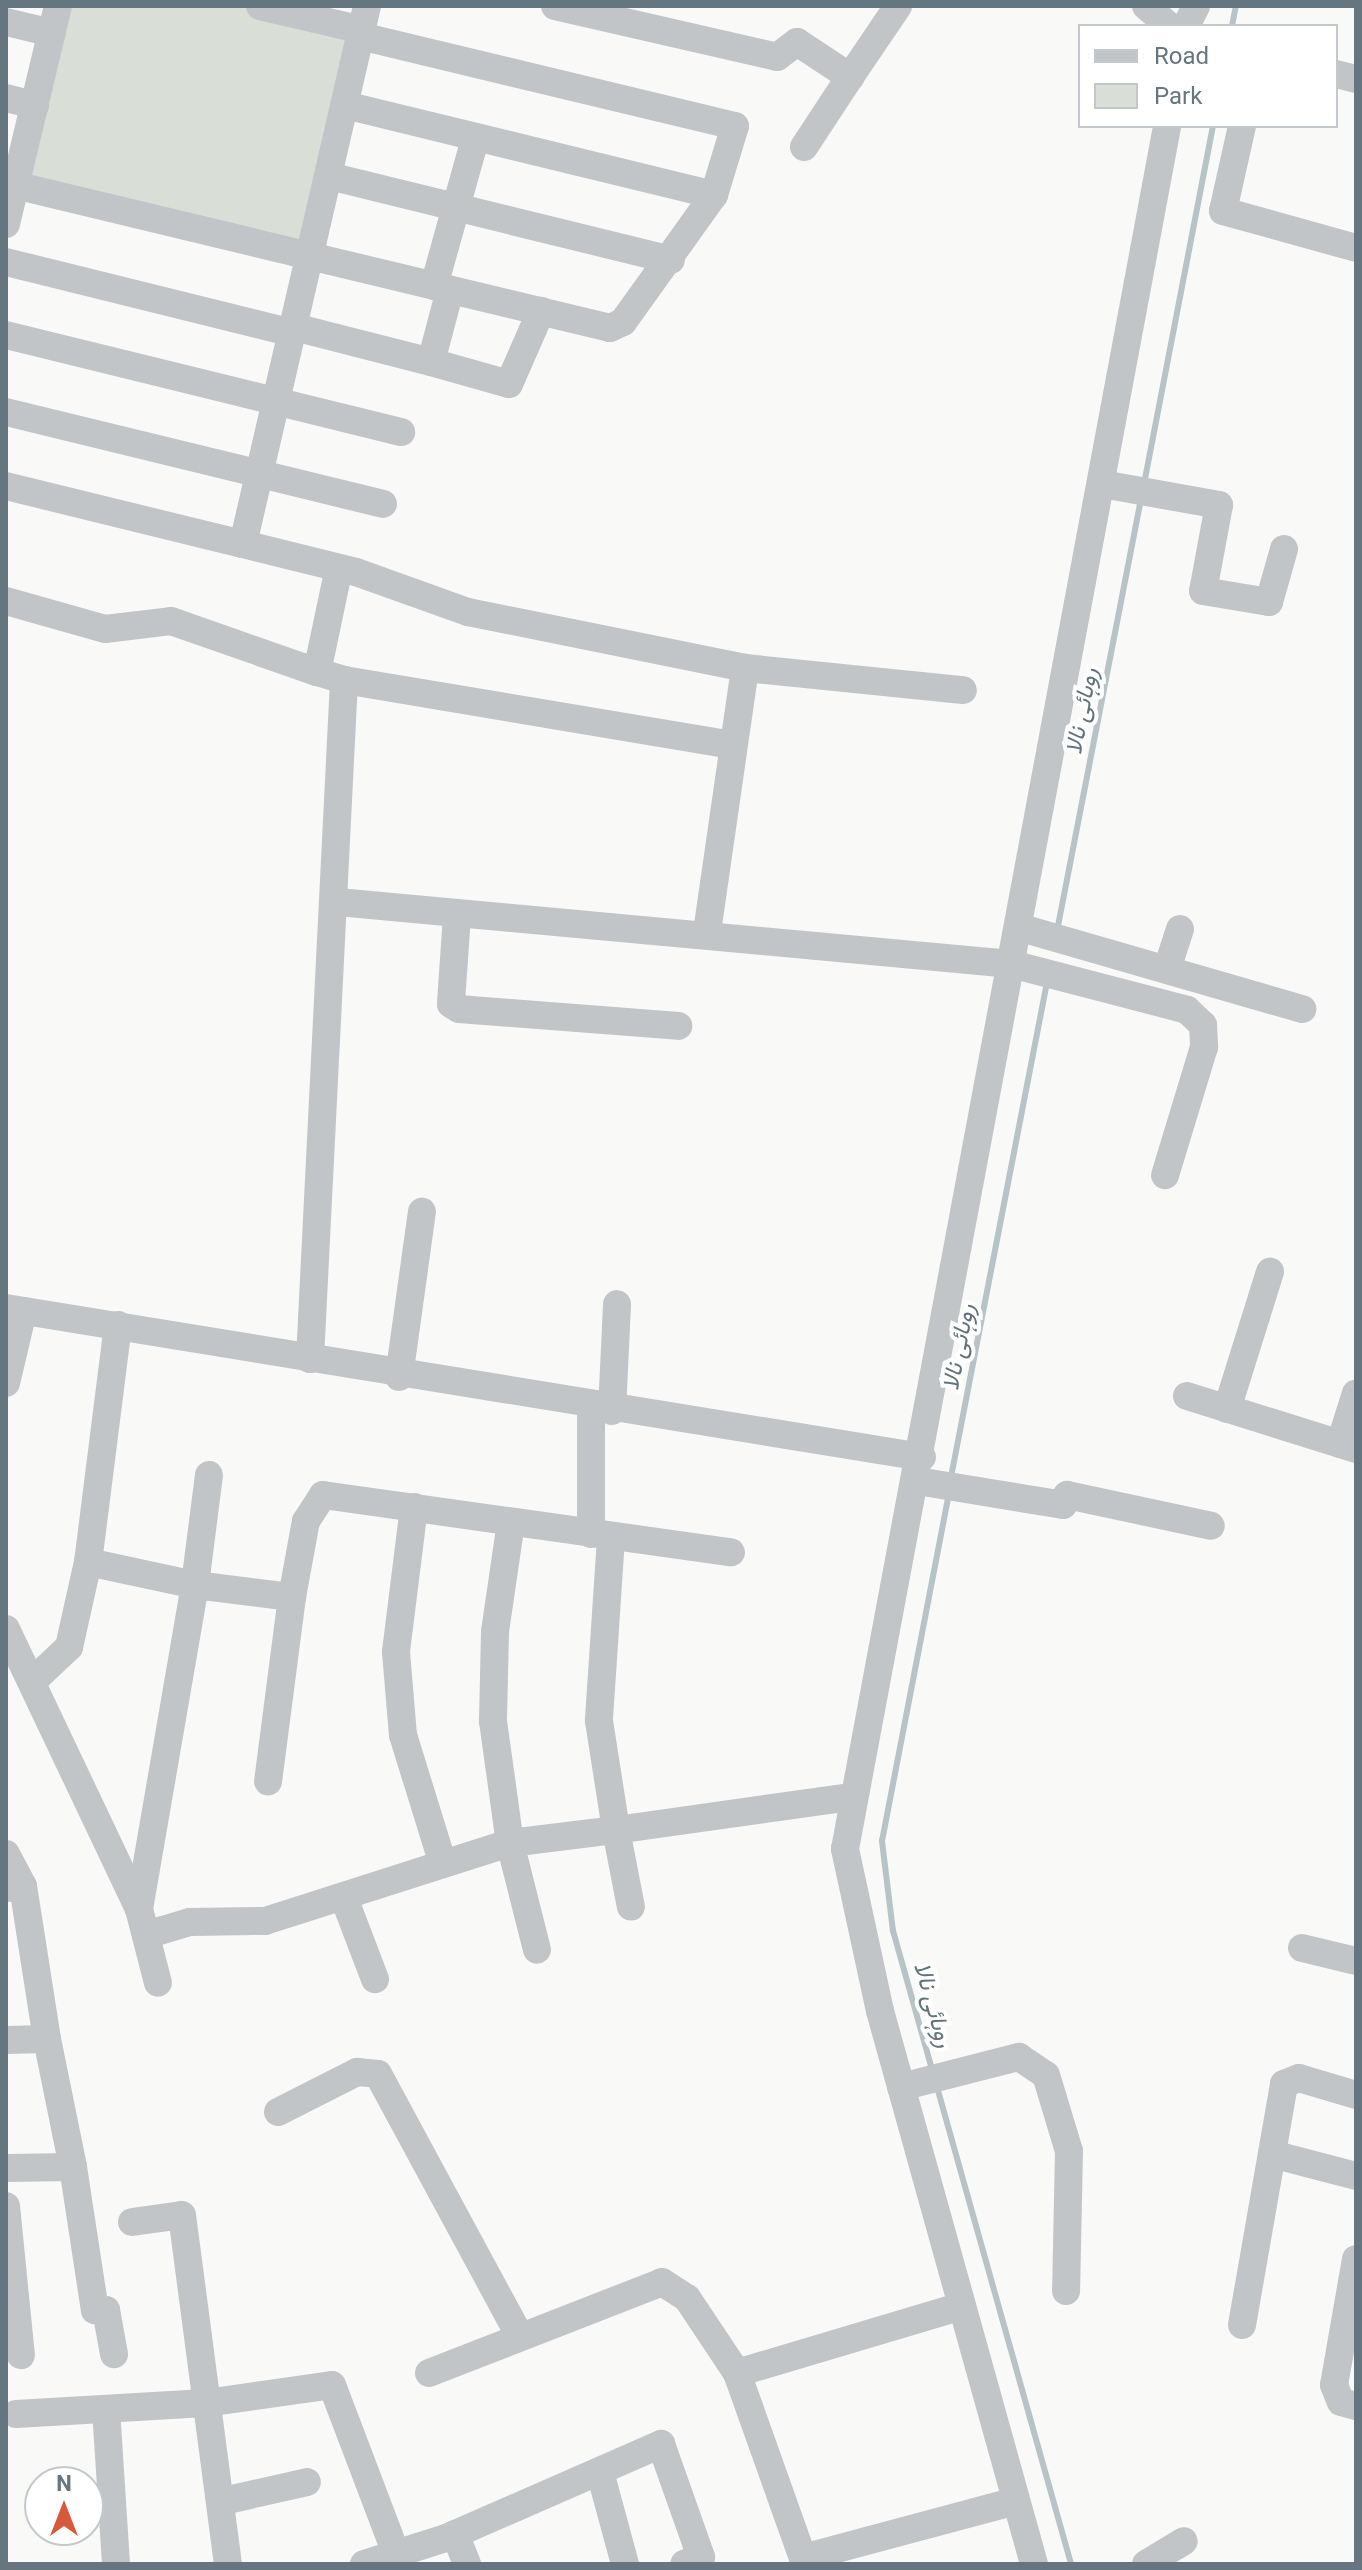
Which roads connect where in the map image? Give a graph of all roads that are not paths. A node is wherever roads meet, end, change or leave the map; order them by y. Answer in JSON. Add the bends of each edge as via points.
{"nodes":[{"id":1,"x":260,"y":6,"type":"edge"},
{"id":2,"x":555,"y":6,"type":"edge"},
{"id":3,"x":1146,"y":6,"type":"edge"},
{"id":4,"x":1196,"y":6,"type":"edge"},
{"id":5,"x":896,"y":7,"type":"edge"},
{"id":6,"x":55,"y":19,"type":"edge"},
{"id":7,"x":6,"y":22,"type":"edge"},
{"id":8,"x":363,"y":24,"type":"edge"},
{"id":9,"x":1167,"y":24,"type":"edge"},
{"id":10,"x":1187,"y":24,"type":"edge"},
{"id":11,"x":850,"y":77,"type":"junction"},
{"id":12,"x":6,"y":98,"type":"edge"},
{"id":13,"x":35,"y":105,"type":"junction"},
{"id":14,"x":345,"y":105,"type":"junction"},
{"id":15,"x":1167,"y":128,"type":"edge"},
{"id":16,"x":1242,"y":128,"type":"edge"},
{"id":17,"x":475,"y":139,"type":"junction"},
{"id":18,"x":804,"y":147,"type":"dead end"},
{"id":19,"x":329,"y":176,"type":"junction"},
{"id":20,"x":11,"y":184,"type":"edge"},
{"id":21,"x":714,"y":195,"type":"junction"},
{"id":22,"x":456,"y":208,"type":"junction"},
{"id":23,"x":6,"y":224,"type":"edge"},
{"id":24,"x":1356,"y":248,"type":"edge"},
{"id":25,"x":311,"y":256,"type":"junction"},
{"id":26,"x":671,"y":260,"type":"junction"},
{"id":27,"x":6,"y":262,"type":"edge"},
{"id":28,"x":442,"y":288,"type":"junction"},
{"id":29,"x":541,"y":311,"type":"junction"},
{"id":30,"x":294,"y":330,"type":"junction"},
{"id":31,"x":6,"y":335,"type":"edge"},
{"id":32,"x":431,"y":362,"type":"junction"},
{"id":33,"x":277,"y":399,"type":"junction"},
{"id":34,"x":6,"y":412,"type":"edge"},
{"id":35,"x":401,"y":432,"type":"dead end"},
{"id":36,"x":260,"y":472,"type":"junction"},
{"id":37,"x":1108,"y":484,"type":"junction"},
{"id":38,"x":6,"y":486,"type":"edge"},
{"id":39,"x":383,"y":504,"type":"dead end"},
{"id":40,"x":243,"y":544,"type":"junction"},
{"id":41,"x":1284,"y":549,"type":"dead end"},
{"id":42,"x":339,"y":568,"type":"junction"},
{"id":43,"x":6,"y":601,"type":"edge"},
{"id":44,"x":745,"y":668,"type":"junction"},
{"id":45,"x":317,"y":672,"type":"junction"},
{"id":46,"x":344,"y":680,"type":"junction"},
{"id":47,"x":963,"y":690,"type":"dead end"},
{"id":48,"x":732,"y":745,"type":"junction"},
{"id":49,"x":338,"y":902,"type":"junction"},
{"id":50,"x":457,"y":915,"type":"junction"},
{"id":51,"x":1027,"y":929,"type":"junction"},
{"id":52,"x":1180,"y":929,"type":"dead end"},
{"id":53,"x":707,"y":932,"type":"junction"},
{"id":54,"x":1024,"y":968,"type":"junction"},
{"id":55,"x":1167,"y":969,"type":"junction"},
{"id":56,"x":1302,"y":1009,"type":"dead end"},
{"id":57,"x":678,"y":1026,"type":"dead end"},
{"id":58,"x":1165,"y":1175,"type":"dead end"},
{"id":59,"x":422,"y":1212,"type":"dead end"},
{"id":60,"x":1270,"y":1272,"type":"dead end"},
{"id":61,"x":617,"y":1304,"type":"dead end"},
{"id":62,"x":14,"y":1309,"type":"edge"},
{"id":63,"x":118,"y":1325,"type":"junction"},
{"id":64,"x":310,"y":1359,"type":"junction"},
{"id":65,"x":399,"y":1377,"type":"junction"},
{"id":66,"x":6,"y":1383,"type":"edge"},
{"id":67,"x":1356,"y":1393,"type":"edge"},
{"id":68,"x":1187,"y":1396,"type":"dead end"},
{"id":69,"x":601,"y":1409,"type":"junction"},
{"id":70,"x":1227,"y":1409,"type":"junction"},
{"id":71,"x":1348,"y":1446,"type":"edge"},
{"id":72,"x":924,"y":1474,"type":"junction"},
{"id":73,"x":209,"y":1475,"type":"dead end"},
{"id":74,"x":414,"y":1507,"type":"junction"},
{"id":75,"x":511,"y":1522,"type":"junction"},
{"id":76,"x":1211,"y":1526,"type":"dead end"},
{"id":77,"x":601,"y":1536,"type":"junction"},
{"id":78,"x":731,"y":1552,"type":"dead end"},
{"id":79,"x":88,"y":1562,"type":"junction"},
{"id":80,"x":195,"y":1585,"type":"junction"},
{"id":81,"x":292,"y":1597,"type":"junction"},
{"id":82,"x":6,"y":1629,"type":"edge"},
{"id":83,"x":35,"y":1679,"type":"junction"},
{"id":84,"x":268,"y":1781,"type":"dead end"},
{"id":85,"x":850,"y":1797,"type":"junction"},
{"id":86,"x":616,"y":1830,"type":"junction"},
{"id":87,"x":510,"y":1843,"type":"junction"},
{"id":88,"x":6,"y":1854,"type":"edge"},
{"id":89,"x":443,"y":1864,"type":"junction"},
{"id":90,"x":14,"y":1887,"type":"edge"},
{"id":91,"x":344,"y":1898,"type":"junction"},
{"id":92,"x":631,"y":1907,"type":"dead end"},
{"id":93,"x":142,"y":1922,"type":"junction"},
{"id":94,"x":1302,"y":1948,"type":"dead end"},
{"id":95,"x":537,"y":1950,"type":"dead end"},
{"id":96,"x":1356,"y":1961,"type":"edge"},
{"id":97,"x":375,"y":1979,"type":"dead end"},
{"id":98,"x":158,"y":1983,"type":"dead end"},
{"id":99,"x":47,"y":2039,"type":"junction"},
{"id":100,"x":6,"y":2040,"type":"edge"},
{"id":101,"x":908,"y":2086,"type":"junction"},
{"id":102,"x":1356,"y":2095,"type":"edge"},
{"id":103,"x":278,"y":2112,"type":"dead end"},
{"id":104,"x":1272,"y":2154,"type":"junction"},
{"id":105,"x":73,"y":2167,"type":"junction"},
{"id":106,"x":6,"y":2168,"type":"edge"},
{"id":107,"x":1356,"y":2176,"type":"edge"},
{"id":108,"x":6,"y":2206,"type":"edge"},
{"id":109,"x":132,"y":2222,"type":"dead end"},
{"id":110,"x":1356,"y":2259,"type":"edge"},
{"id":111,"x":1066,"y":2291,"type":"dead end"},
{"id":112,"x":959,"y":2307,"type":"junction"},
{"id":113,"x":1242,"y":2325,"type":"dead end"},
{"id":114,"x":519,"y":2335,"type":"junction"},
{"id":115,"x":114,"y":2354,"type":"dead end"},
{"id":116,"x":21,"y":2355,"type":"dead end"},
{"id":117,"x":429,"y":2373,"type":"dead end"},
{"id":118,"x":737,"y":2373,"type":"junction"},
{"id":119,"x":206,"y":2403,"type":"junction"},
{"id":120,"x":1356,"y":2406,"type":"edge"},
{"id":121,"x":106,"y":2409,"type":"junction"},
{"id":122,"x":16,"y":2414,"type":"dead end"},
{"id":123,"x":600,"y":2472,"type":"junction"},
{"id":124,"x":307,"y":2482,"type":"dead end"},
{"id":125,"x":223,"y":2501,"type":"junction"},
{"id":126,"x":1015,"y":2501,"type":"junction"},
{"id":127,"x":455,"y":2534,"type":"junction"},
{"id":128,"x":1184,"y":2541,"type":"dead end"},
{"id":129,"x":398,"y":2559,"type":"edge"},
{"id":130,"x":116,"y":2564,"type":"edge"},
{"id":131,"x":228,"y":2564,"type":"edge"},
{"id":132,"x":364,"y":2564,"type":"edge"},
{"id":133,"x":467,"y":2564,"type":"edge"},
{"id":134,"x":625,"y":2564,"type":"edge"},
{"id":135,"x":684,"y":2564,"type":"edge"},
{"id":136,"x":1034,"y":2564,"type":"edge"},
{"id":137,"x":1146,"y":2564,"type":"edge"}],
"edges":[{"from":1,"to":8,"type":"street"},
{"from":2,"to":11,"type":"street","via":[[777,57],[797,42]]},
{"from":3,"to":9,"type":"street"},
{"from":4,"to":10,"type":"street"},
{"from":5,"to":11,"type":"street"},
{"from":6,"to":7,"type":"street"},
{"from":6,"to":13,"type":"street"},
{"from":8,"to":14,"type":"street"},
{"from":8,"to":21,"type":"street","via":[[732,123]]},
{"from":11,"to":18,"type":"street"},
{"from":12,"to":13,"type":"street"},
{"from":13,"to":20,"type":"street"},
{"from":14,"to":17,"type":"street"},
{"from":14,"to":19,"type":"street"},
{"from":15,"to":37,"type":"street"},
{"from":16,"to":24,"type":"street","via":[[1223,211]]},
{"from":17,"to":21,"type":"street"},
{"from":17,"to":22,"type":"street"},
{"from":19,"to":22,"type":"street"},
{"from":19,"to":25,"type":"street"},
{"from":20,"to":23,"type":"street"},
{"from":20,"to":25,"type":"street"},
{"from":21,"to":26,"type":"street"},
{"from":22,"to":26,"type":"street"},
{"from":22,"to":28,"type":"street"},
{"from":25,"to":28,"type":"street"},
{"from":25,"to":30,"type":"street"},
{"from":26,"to":29,"type":"street","via":[[618,326]]},
{"from":27,"to":30,"type":"street"},
{"from":28,"to":29,"type":"street"},
{"from":28,"to":32,"type":"street"},
{"from":29,"to":32,"type":"street","via":[[513,384]]},
{"from":30,"to":32,"type":"street"},
{"from":30,"to":33,"type":"street"},
{"from":31,"to":33,"type":"street"},
{"from":33,"to":35,"type":"street"},
{"from":33,"to":36,"type":"street"},
{"from":34,"to":36,"type":"street"},
{"from":36,"to":39,"type":"street"},
{"from":36,"to":40,"type":"street"},
{"from":37,"to":41,"type":"street","via":[[1219,505],[1203,591],[1269,602]]},
{"from":37,"to":51,"type":"street"},
{"from":38,"to":40,"type":"street"},
{"from":40,"to":42,"type":"street"},
{"from":42,"to":44,"type":"street","via":[[468,612]]},
{"from":42,"to":45,"type":"street"},
{"from":43,"to":45,"type":"street","via":[[105,629],[171,621]]},
{"from":44,"to":47,"type":"street"},
{"from":44,"to":48,"type":"street"},
{"from":45,"to":46,"type":"street"},
{"from":46,"to":48,"type":"street"},
{"from":46,"to":49,"type":"street"},
{"from":48,"to":53,"type":"street"},
{"from":49,"to":50,"type":"street"},
{"from":49,"to":64,"type":"street"},
{"from":50,"to":53,"type":"street"},
{"from":50,"to":57,"type":"street","via":[[451,1004],[459,1009]]},
{"from":51,"to":54,"type":"street"},
{"from":51,"to":55,"type":"street"},
{"from":52,"to":55,"type":"street"},
{"from":53,"to":54,"type":"street"},
{"from":54,"to":58,"type":"street","via":[[1187,1010],[1203,1025],[1204,1047]]},
{"from":54,"to":72,"type":"street"},
{"from":55,"to":56,"type":"street"},
{"from":59,"to":65,"type":"street"},
{"from":60,"to":70,"type":"street"},
{"from":61,"to":69,"type":"street"},
{"from":62,"to":63,"type":"street"},
{"from":62,"to":66,"type":"street"},
{"from":63,"to":64,"type":"street"},
{"from":63,"to":79,"type":"street"},
{"from":64,"to":65,"type":"street"},
{"from":65,"to":69,"type":"street"},
{"from":67,"to":71,"type":"street"},
{"from":68,"to":70,"type":"street"},
{"from":69,"to":72,"type":"street"},
{"from":69,"to":77,"type":"street"},
{"from":70,"to":71,"type":"street"},
{"from":72,"to":76,"type":"street","via":[[971,1491],[1063,1505],[1067,1495]]},
{"from":72,"to":85,"type":"street"},
{"from":73,"to":80,"type":"street"},
{"from":74,"to":75,"type":"street"},
{"from":74,"to":81,"type":"street","via":[[323,1495],[314,1500]]},
{"from":74,"to":89,"type":"street","via":[[396,1652],[403,1735]]},
{"from":75,"to":77,"type":"street"},
{"from":75,"to":87,"type":"street","via":[[495,1632],[493,1721]]},
{"from":77,"to":78,"type":"street"},
{"from":77,"to":86,"type":"street","via":[[599,1721]]},
{"from":79,"to":80,"type":"street"},
{"from":79,"to":83,"type":"street","via":[[69,1647]]},
{"from":80,"to":81,"type":"street"},
{"from":80,"to":93,"type":"street"},
{"from":81,"to":84,"type":"street"},
{"from":82,"to":83,"type":"street"},
{"from":83,"to":93,"type":"street"},
{"from":85,"to":86,"type":"street"},
{"from":85,"to":101,"type":"street","via":[[847,1884]]},
{"from":86,"to":87,"type":"street"},
{"from":86,"to":92,"type":"street"},
{"from":87,"to":89,"type":"street"},
{"from":87,"to":95,"type":"street"},
{"from":88,"to":90,"type":"street"},
{"from":89,"to":91,"type":"street"},
{"from":90,"to":99,"type":"street"},
{"from":91,"to":93,"type":"street","via":[[265,1921]]},
{"from":91,"to":97,"type":"street"},
{"from":93,"to":98,"type":"street"},
{"from":94,"to":96,"type":"street"},
{"from":99,"to":100,"type":"street"},
{"from":99,"to":105,"type":"street"},
{"from":101,"to":111,"type":"street","via":[[1019,2057],[1046,2075],[1069,2151]]},
{"from":101,"to":112,"type":"street"},
{"from":102,"to":104,"type":"street","via":[[1291,2078]]},
{"from":103,"to":114,"type":"street","via":[[357,2072],[378,2074]]},
{"from":104,"to":107,"type":"street"},
{"from":104,"to":113,"type":"street"},
{"from":105,"to":106,"type":"street"},
{"from":105,"to":115,"type":"street","via":[[95,2310],[106,2310]]},
{"from":108,"to":116,"type":"street"},
{"from":109,"to":119,"type":"street","via":[[182,2215]]},
{"from":110,"to":120,"type":"street","via":[[1334,2385],[1341,2402]]},
{"from":112,"to":118,"type":"street"},
{"from":112,"to":126,"type":"street"},
{"from":114,"to":117,"type":"street"},
{"from":114,"to":118,"type":"street","via":[[662,2282],[687,2298]]},
{"from":118,"to":126,"type":"street","via":[[803,2558]]},
{"from":119,"to":121,"type":"street"},
{"from":119,"to":125,"type":"street"},
{"from":119,"to":129,"type":"street","via":[[332,2385]]},
{"from":121,"to":122,"type":"street"},
{"from":121,"to":130,"type":"street"},
{"from":123,"to":127,"type":"street"},
{"from":123,"to":134,"type":"street"},
{"from":123,"to":135,"type":"street","via":[[661,2444],[701,2557]]},
{"from":124,"to":125,"type":"street"},
{"from":125,"to":131,"type":"street"},
{"from":126,"to":136,"type":"street"},
{"from":127,"to":129,"type":"street"},
{"from":127,"to":133,"type":"street"},
{"from":128,"to":137,"type":"street"},
{"from":129,"to":132,"type":"street"}]}
